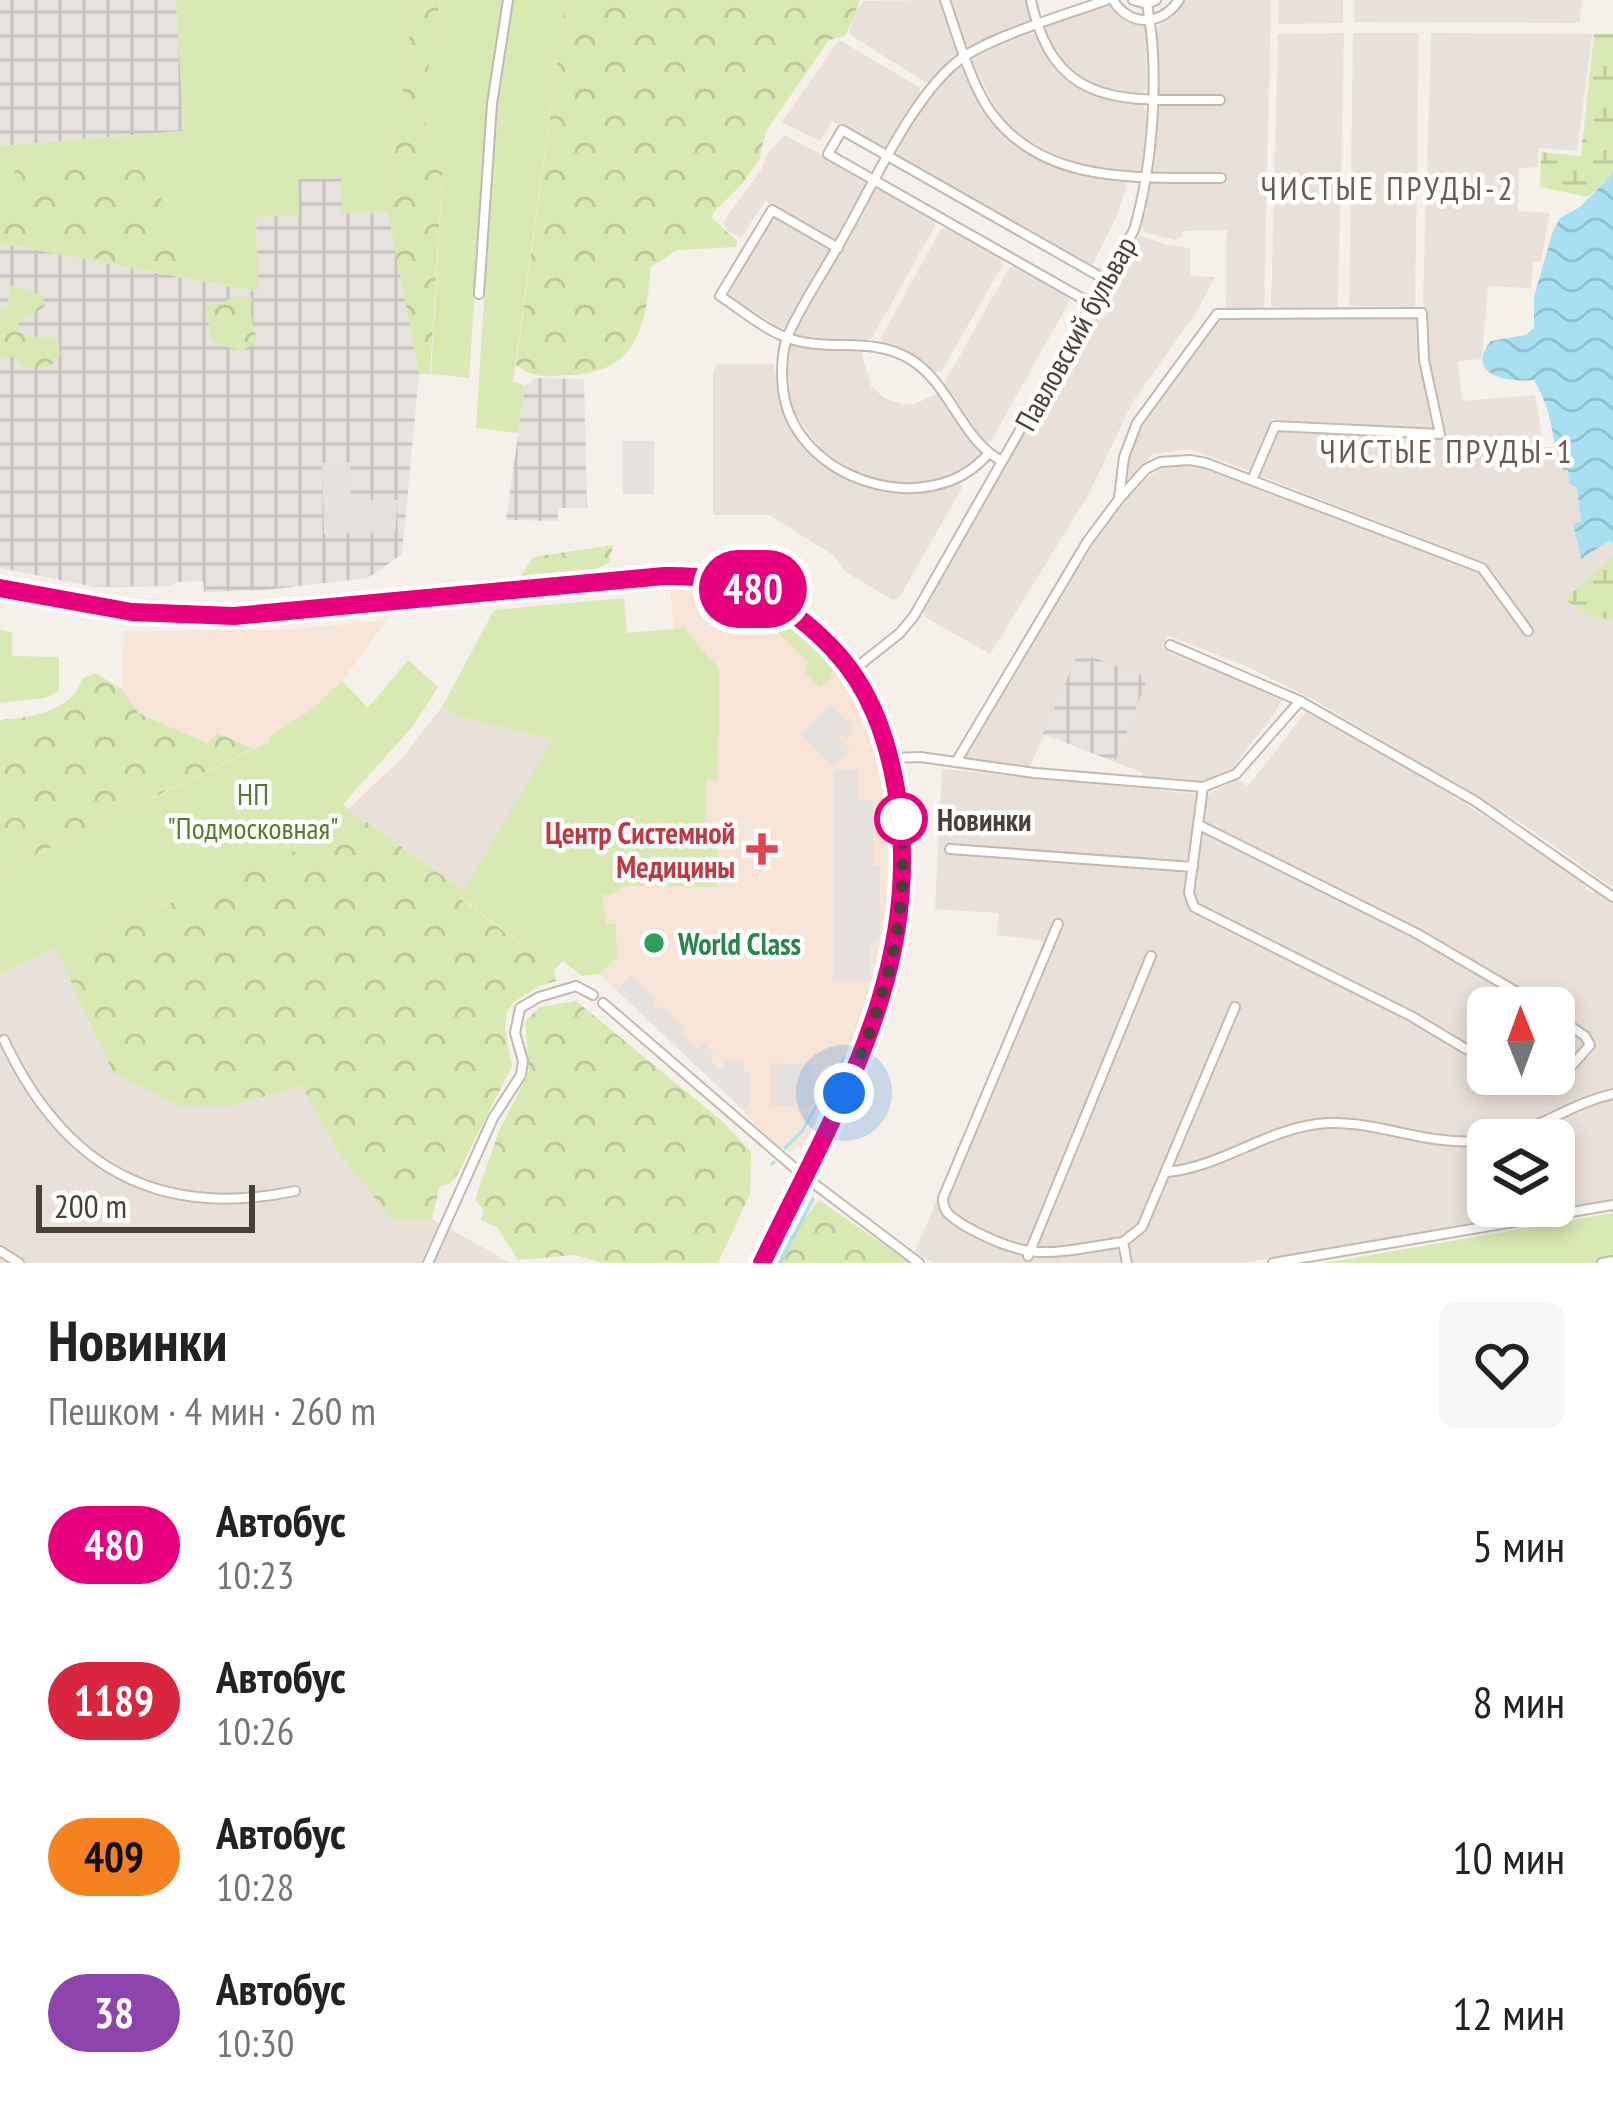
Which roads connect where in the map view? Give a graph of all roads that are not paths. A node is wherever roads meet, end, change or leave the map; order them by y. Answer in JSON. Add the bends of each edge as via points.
{"nodes":[{"id":1,"x":508,"y":0,"type":"edge"},
{"id":2,"x":944,"y":0,"type":"edge"},
{"id":3,"x":1031,"y":0,"type":"edge"},
{"id":4,"x":1109,"y":0,"type":"edge"},
{"id":5,"x":1133,"y":0,"type":"edge"},
{"id":6,"x":1179,"y":0,"type":"edge"},
{"id":7,"x":1152,"y":2,"type":"edge"},
{"id":8,"x":1150,"y":21,"type":"junction"},
{"id":9,"x":1037,"y":26,"type":"junction"},
{"id":10,"x":965,"y":56,"type":"junction"},
{"id":11,"x":1151,"y":100,"type":"junction"},
{"id":12,"x":1220,"y":100,"type":"dead end"},
{"id":13,"x":889,"y":157,"type":"junction"},
{"id":14,"x":1148,"y":177,"type":"junction"},
{"id":15,"x":1221,"y":178,"type":"dead end"},
{"id":16,"x":875,"y":181,"type":"junction"},
{"id":17,"x":838,"y":248,"type":"junction"},
{"id":18,"x":1106,"y":280,"type":"junction"},
{"id":19,"x":479,"y":294,"type":"dead end"},
{"id":20,"x":1092,"y":304,"type":"junction"},
{"id":21,"x":787,"y":338,"type":"junction"},
{"id":22,"x":988,"y":454,"type":"junction"},
{"id":23,"x":1002,"y":461,"type":"junction"},
{"id":24,"x":1252,"y":480,"type":"junction"},
{"id":25,"x":1119,"y":499,"type":"junction"},
{"id":26,"x":0,"y":588,"type":"edge"},
{"id":27,"x":1528,"y":632,"type":"dead end"},
{"id":28,"x":1171,"y":645,"type":"dead end"},
{"id":29,"x":852,"y":671,"type":"junction"},
{"id":30,"x":1300,"y":701,"type":"junction"},
{"id":31,"x":890,"y":758,"type":"junction"},
{"id":32,"x":956,"y":762,"type":"junction"},
{"id":33,"x":1203,"y":787,"type":"junction"},
{"id":34,"x":1201,"y":826,"type":"junction"},
{"id":35,"x":950,"y":849,"type":"dead end"},
{"id":36,"x":1193,"y":867,"type":"junction"},
{"id":37,"x":1613,"y":897,"type":"edge"},
{"id":38,"x":1058,"y":924,"type":"dead end"},
{"id":39,"x":1151,"y":956,"type":"dead end"},
{"id":40,"x":1508,"y":987,"type":"edge"},
{"id":41,"x":593,"y":995,"type":"dead end"},
{"id":42,"x":603,"y":1003,"type":"dead end"},
{"id":43,"x":1235,"y":1007,"type":"dead end"},
{"id":44,"x":1575,"y":1029,"type":"edge"},
{"id":45,"x":4,"y":1040,"type":"dead end"},
{"id":46,"x":1467,"y":1049,"type":"edge"},
{"id":47,"x":1575,"y":1062,"type":"edge"},
{"id":48,"x":1613,"y":1094,"type":"edge"},
{"id":49,"x":1167,"y":1172,"type":"junction"},
{"id":50,"x":804,"y":1176,"type":"junction"},
{"id":51,"x":295,"y":1191,"type":"dead end"},
{"id":52,"x":1613,"y":1205,"type":"edge"},
{"id":53,"x":1123,"y":1242,"type":"junction"},
{"id":54,"x":0,"y":1251,"type":"edge"},
{"id":55,"x":1028,"y":1256,"type":"junction"},
{"id":56,"x":1613,"y":1261,"type":"edge"},
{"id":57,"x":20,"y":1263,"type":"edge"},
{"id":58,"x":428,"y":1263,"type":"edge"},
{"id":59,"x":762,"y":1263,"type":"edge"},
{"id":60,"x":919,"y":1263,"type":"edge"},
{"id":61,"x":1126,"y":1263,"type":"edge"},
{"id":62,"x":1274,"y":1263,"type":"edge"},
{"id":63,"x":1602,"y":1263,"type":"edge"}],
"edges":[{"from":1,"to":19,"type":"street"},
{"from":2,"to":10,"type":"street"},
{"from":3,"to":9,"type":"street"},
{"from":4,"to":8,"type":"street"},
{"from":4,"to":9,"type":"street"},
{"from":5,"to":7,"type":"street"},
{"from":6,"to":8,"type":"street"},
{"from":7,"to":8,"type":"street","name":"Павловский бульвар"},
{"from":8,"to":11,"type":"street","name":"Павловский бульвар"},
{"from":9,"to":10,"type":"street"},
{"from":9,"to":11,"type":"street","via":[[1077,82],[1095,93]]},
{"from":10,"to":13,"type":"street","via":[[929,89]]},
{"from":10,"to":14,"type":"street","via":[[989,110],[1026,147],[1074,169]]},
{"from":11,"to":12,"type":"street"},
{"from":11,"to":14,"type":"street","name":"Павловский бульвар"},
{"from":13,"to":16,"type":"street"},
{"from":13,"to":16,"type":"street","via":[[842,130],[828,154]]},
{"from":13,"to":18,"type":"street"},
{"from":14,"to":15,"type":"street"},
{"from":14,"to":18,"type":"street","name":"Павловский бульвар","via":[[1134,230]]},
{"from":16,"to":17,"type":"street"},
{"from":16,"to":20,"type":"street"},
{"from":17,"to":21,"type":"street"},
{"from":17,"to":21,"type":"street","via":[[772,209],[719,296]]},
{"from":18,"to":20,"type":"street","name":"Павловский бульвар"},
{"from":20,"to":23,"type":"street","name":"Павловский бульвар"},
{"from":21,"to":22,"type":"street","via":[[903,355],[930,374]]},
{"from":21,"to":22,"type":"street","via":[[788,412],[825,458],[864,482],[925,489],[970,473]]},
{"from":22,"to":23,"type":"street"},
{"from":23,"to":29,"type":"street","name":"Павловский бульвар","via":[[900,633]]},
{"from":24,"to":25,"type":"street","via":[[1174,460],[1146,469]]},
{"from":24,"to":25,"type":"street","via":[[1275,426],[1440,434],[1422,313],[1217,314],[1137,423]]},
{"from":24,"to":27,"type":"street","via":[[1482,568]]},
{"from":25,"to":32,"type":"street"},
{"from":26,"to":29,"type":"main road","via":[[132,612],[219,616],[704,576],[782,605]]},
{"from":28,"to":30,"type":"street"},
{"from":29,"to":31,"type":"main road"},
{"from":30,"to":33,"type":"street","via":[[1235,774]]},
{"from":30,"to":37,"type":"street","via":[[1475,801]]},
{"from":31,"to":32,"type":"street"},
{"from":31,"to":50,"type":"main road","via":[[904,872],[891,974]]},
{"from":32,"to":33,"type":"street"},
{"from":33,"to":34,"type":"street"},
{"from":34,"to":36,"type":"street"},
{"from":34,"to":40,"type":"street"},
{"from":35,"to":36,"type":"street"},
{"from":36,"to":46,"type":"street","via":[[1194,908]]},
{"from":38,"to":55,"type":"street","via":[[943,1198],[947,1214]]},
{"from":39,"to":55,"type":"street"},
{"from":41,"to":58,"type":"street","via":[[576,986],[520,1008],[520,1075]]},
{"from":42,"to":50,"type":"street"},
{"from":43,"to":49,"type":"street"},
{"from":44,"to":47,"type":"street","via":[[1590,1045]]},
{"from":45,"to":51,"type":"street","via":[[46,1114],[107,1166],[178,1197]]},
{"from":48,"to":49,"type":"street","via":[[1500,1138],[1443,1140],[1316,1124]]},
{"from":49,"to":53,"type":"street","via":[[1142,1227]]},
{"from":50,"to":59,"type":"main road"},
{"from":50,"to":60,"type":"street"},
{"from":52,"to":62,"type":"street"},
{"from":53,"to":55,"type":"street"},
{"from":53,"to":61,"type":"street"},
{"from":54,"to":57,"type":"street"},
{"from":56,"to":63,"type":"street"}]}
